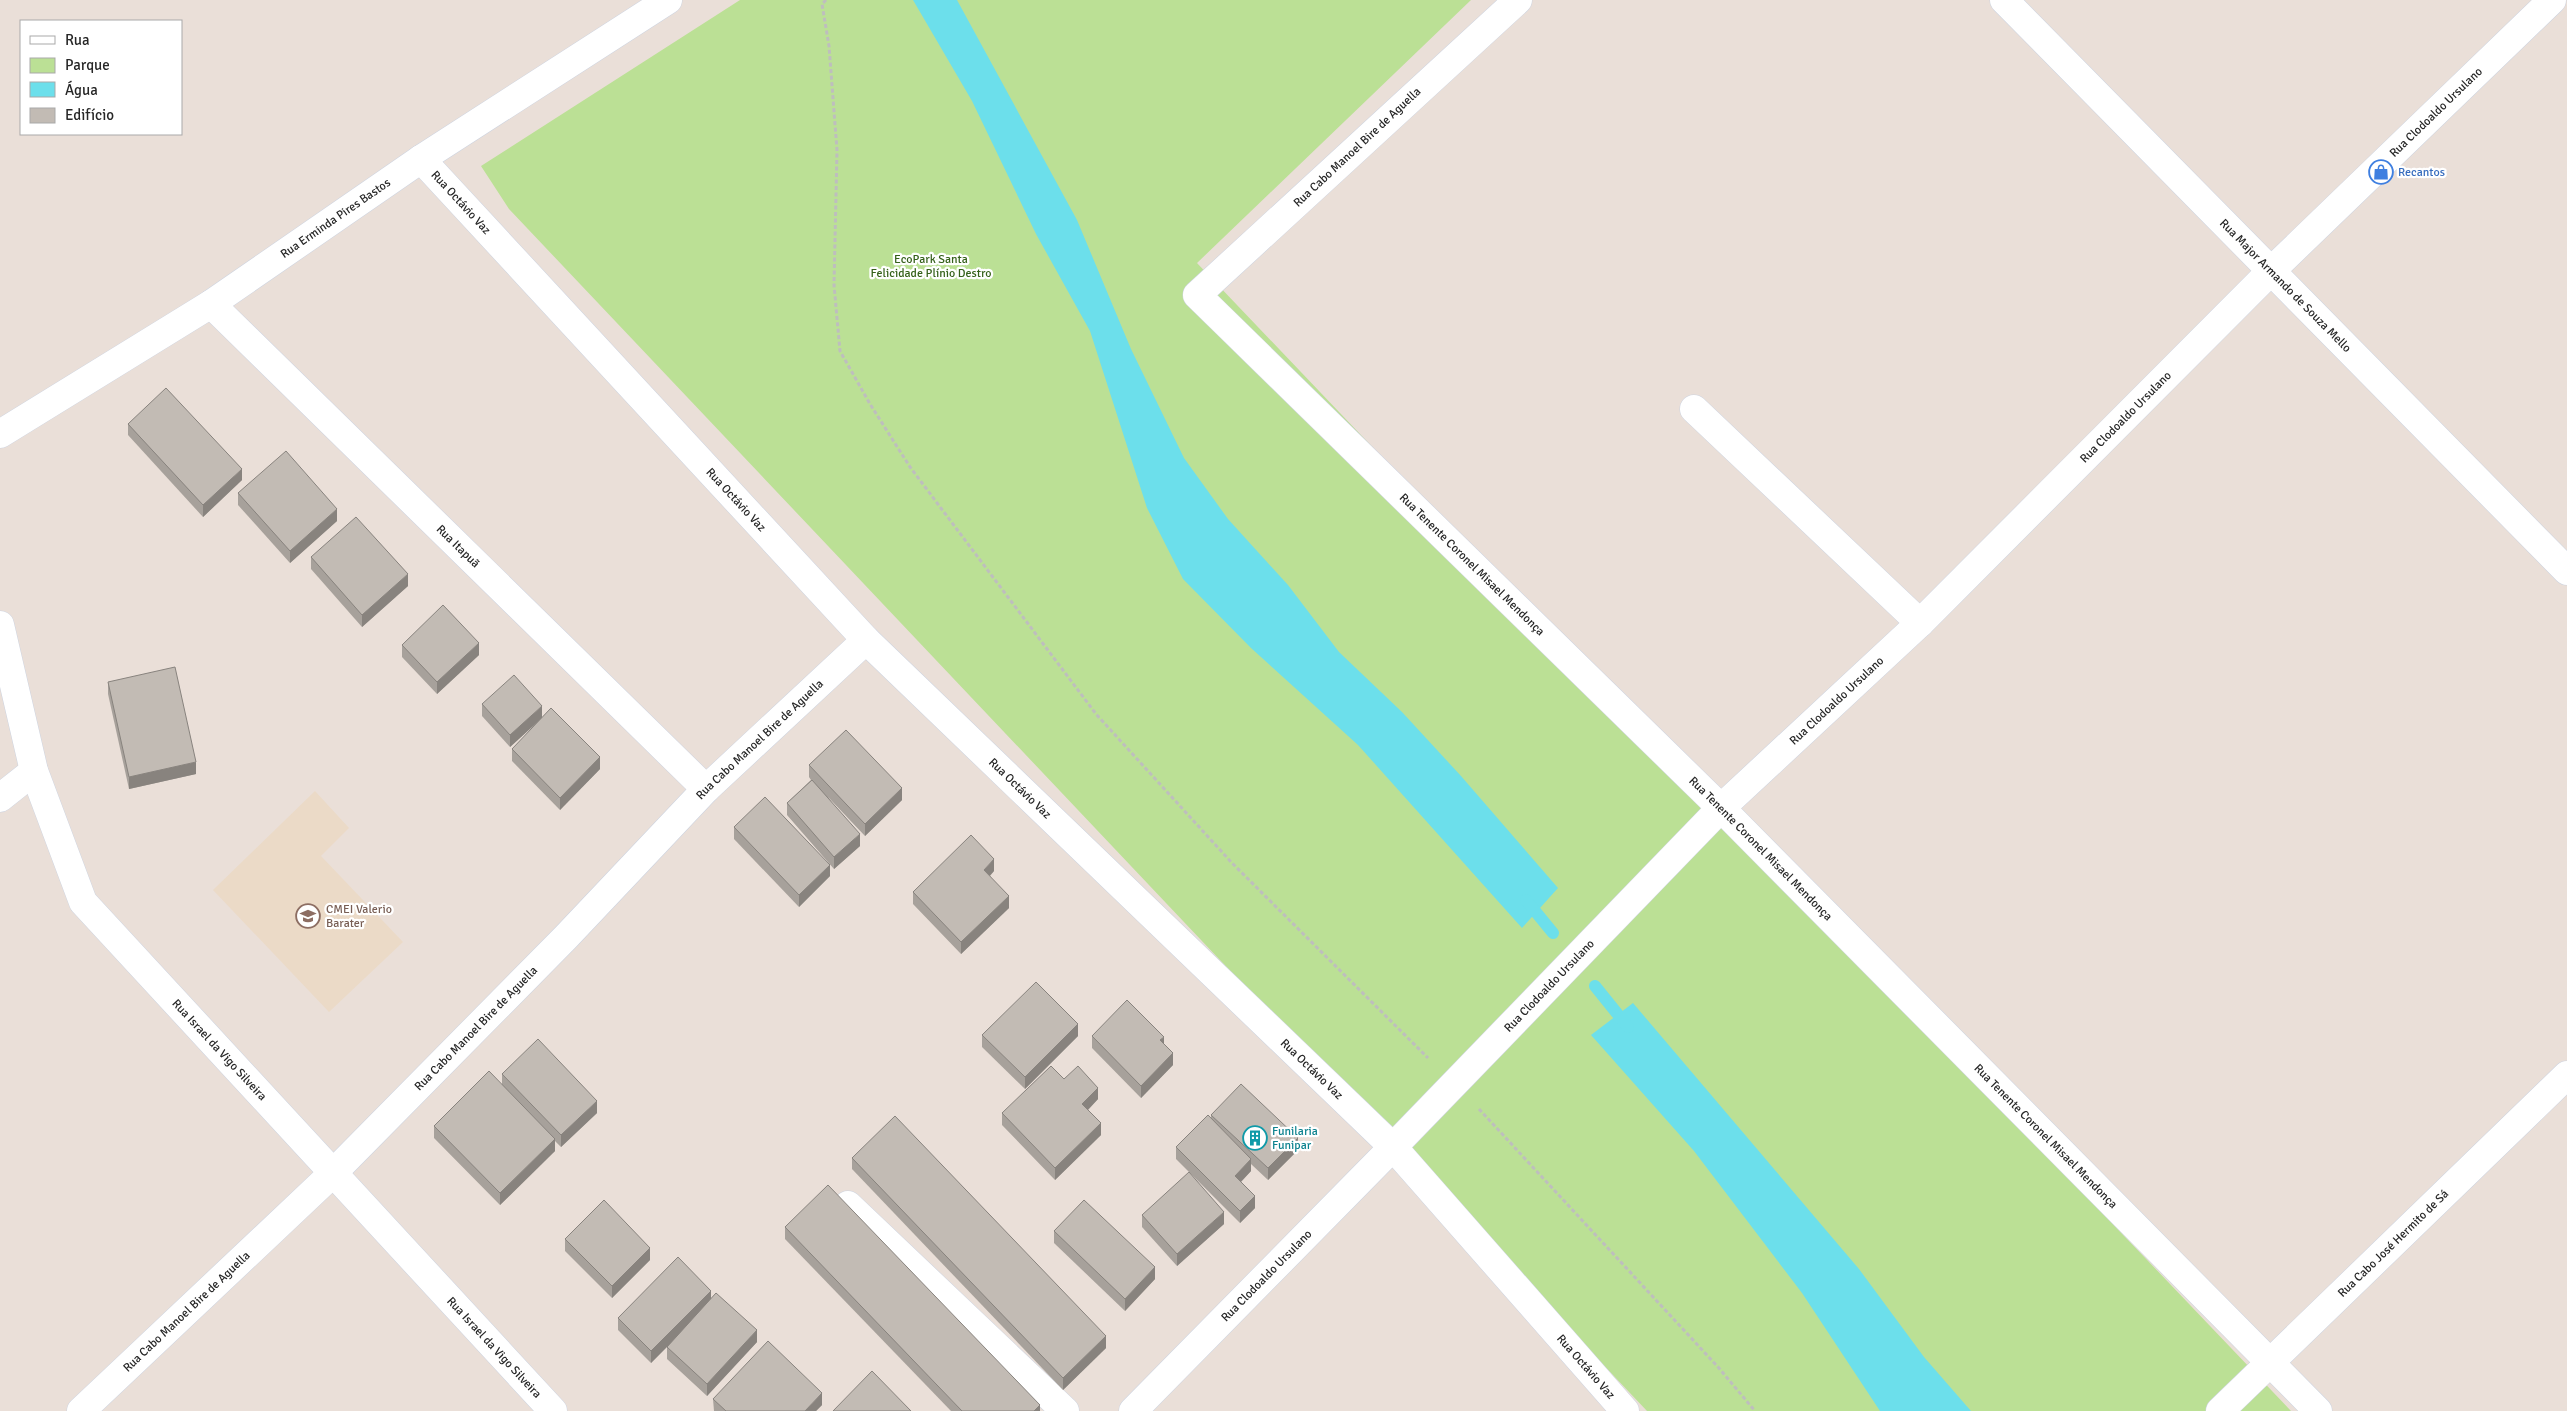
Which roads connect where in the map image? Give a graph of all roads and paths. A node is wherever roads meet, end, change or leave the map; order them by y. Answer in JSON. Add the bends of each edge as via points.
{"nodes":[{"id":1,"x":668,"y":0,"type":"edge"},
{"id":2,"x":826,"y":0,"type":"edge"},
{"id":3,"x":1518,"y":0,"type":"edge"},
{"id":4,"x":2004,"y":0,"type":"edge"},
{"id":5,"x":2552,"y":0,"type":"edge"},
{"id":6,"x":421,"y":159,"type":"junction"},
{"id":7,"x":2271,"y":271,"type":"junction"},
{"id":8,"x":1197,"y":295,"type":"joint"},
{"id":9,"x":211,"y":304,"type":"junction"},
{"id":10,"x":1694,"y":409,"type":"dead end"},
{"id":11,"x":0,"y":434,"type":"edge"},
{"id":12,"x":2567,"y":571,"type":"edge"},
{"id":13,"x":1920,"y":623,"type":"junction"},
{"id":14,"x":0,"y":625,"type":"edge"},
{"id":15,"x":866,"y":640,"type":"junction"},
{"id":16,"x":34,"y":771,"type":"junction"},
{"id":17,"x":706,"y":789,"type":"junction"},
{"id":18,"x":0,"y":798,"type":"edge"},
{"id":19,"x":1721,"y":808,"type":"junction"},
{"id":20,"x":2567,"y":1076,"type":"edge"},
{"id":21,"x":1454,"y":1084,"type":"junction"},
{"id":22,"x":1393,"y":1147,"type":"junction"},
{"id":23,"x":332,"y":1174,"type":"junction"},
{"id":24,"x":848,"y":1205,"type":"edge"},
{"id":25,"x":2270,"y":1363,"type":"junction"},
{"id":26,"x":81,"y":1411,"type":"edge"},
{"id":27,"x":553,"y":1411,"type":"edge"},
{"id":28,"x":1065,"y":1411,"type":"edge"},
{"id":29,"x":1133,"y":1411,"type":"edge"},
{"id":30,"x":1625,"y":1411,"type":"edge"},
{"id":31,"x":1755,"y":1411,"type":"edge"},
{"id":32,"x":2220,"y":1411,"type":"edge"},
{"id":33,"x":2318,"y":1411,"type":"edge"}],
"edges":[{"from":1,"to":6,"type":"street","name":"Rua Erminda Pires Bastos"},
{"from":2,"to":21,"type":"path","via":[[822,4],[829,46],[837,150],[834,285],[840,351],[870,404],[910,467],[1096,714],[1232,863]]},
{"from":3,"to":8,"type":"street","name":"Rua Cabo Manoel Bire de Aguella"},
{"from":4,"to":7,"type":"street","name":"Rua Major Armando de Souza Mello"},
{"from":5,"to":7,"type":"street","name":"Rua Clodoaldo Ursulano"},
{"from":6,"to":9,"type":"street","name":"Rua Erminda Pires Bastos"},
{"from":6,"to":15,"type":"street","name":"Rua Octávio Vaz"},
{"from":7,"to":12,"type":"street","name":"Rua Major Armando de Souza Mello"},
{"from":7,"to":13,"type":"street","name":"Rua Clodoaldo Ursulano"},
{"from":8,"to":19,"type":"street","name":"Rua Tenente Coronel Misael Mendonça"},
{"from":9,"to":11,"type":"street","name":"Rua Erminda Pires Bastos"},
{"from":9,"to":17,"type":"street","name":"Rua Itapuã"},
{"from":10,"to":13,"type":"street"},
{"from":13,"to":19,"type":"street","name":"Rua Clodoaldo Ursulano"},
{"from":14,"to":16,"type":"street","name":"Rua Israel da Vigo Silveira"},
{"from":15,"to":17,"type":"street","name":"Rua Cabo Manoel Bire de Aguella"},
{"from":15,"to":22,"type":"street","name":"Rua Octávio Vaz"},
{"from":16,"to":18,"type":"street"},
{"from":16,"to":23,"type":"street","name":"Rua Israel da Vigo Silveira","via":[[83,902]]},
{"from":17,"to":23,"type":"street","name":"Rua Cabo Manoel Bire de Aguella","via":[[566,937]]},
{"from":19,"to":21,"type":"street","name":"Rua Clodoaldo Ursulano"},
{"from":19,"to":25,"type":"street","name":"Rua Tenente Coronel Misael Mendonça"},
{"from":20,"to":25,"type":"street","name":"Rua Cabo José Hermito de Sá"},
{"from":21,"to":22,"type":"street","name":"Rua Clodoaldo Ursulano"},
{"from":21,"to":31,"type":"path"},
{"from":22,"to":29,"type":"street","name":"Rua Clodoaldo Ursulano"},
{"from":22,"to":30,"type":"street","name":"Rua Octávio Vaz"},
{"from":23,"to":26,"type":"street","name":"Rua Cabo Manoel Bire de Aguella"},
{"from":23,"to":27,"type":"street","name":"Rua Israel da Vigo Silveira"},
{"from":24,"to":28,"type":"street"},
{"from":25,"to":32,"type":"street","name":"Rua Cabo José Hermito de Sá"},
{"from":25,"to":33,"type":"street","name":"Rua Tenente Coronel Misael Mendonça"}]}
